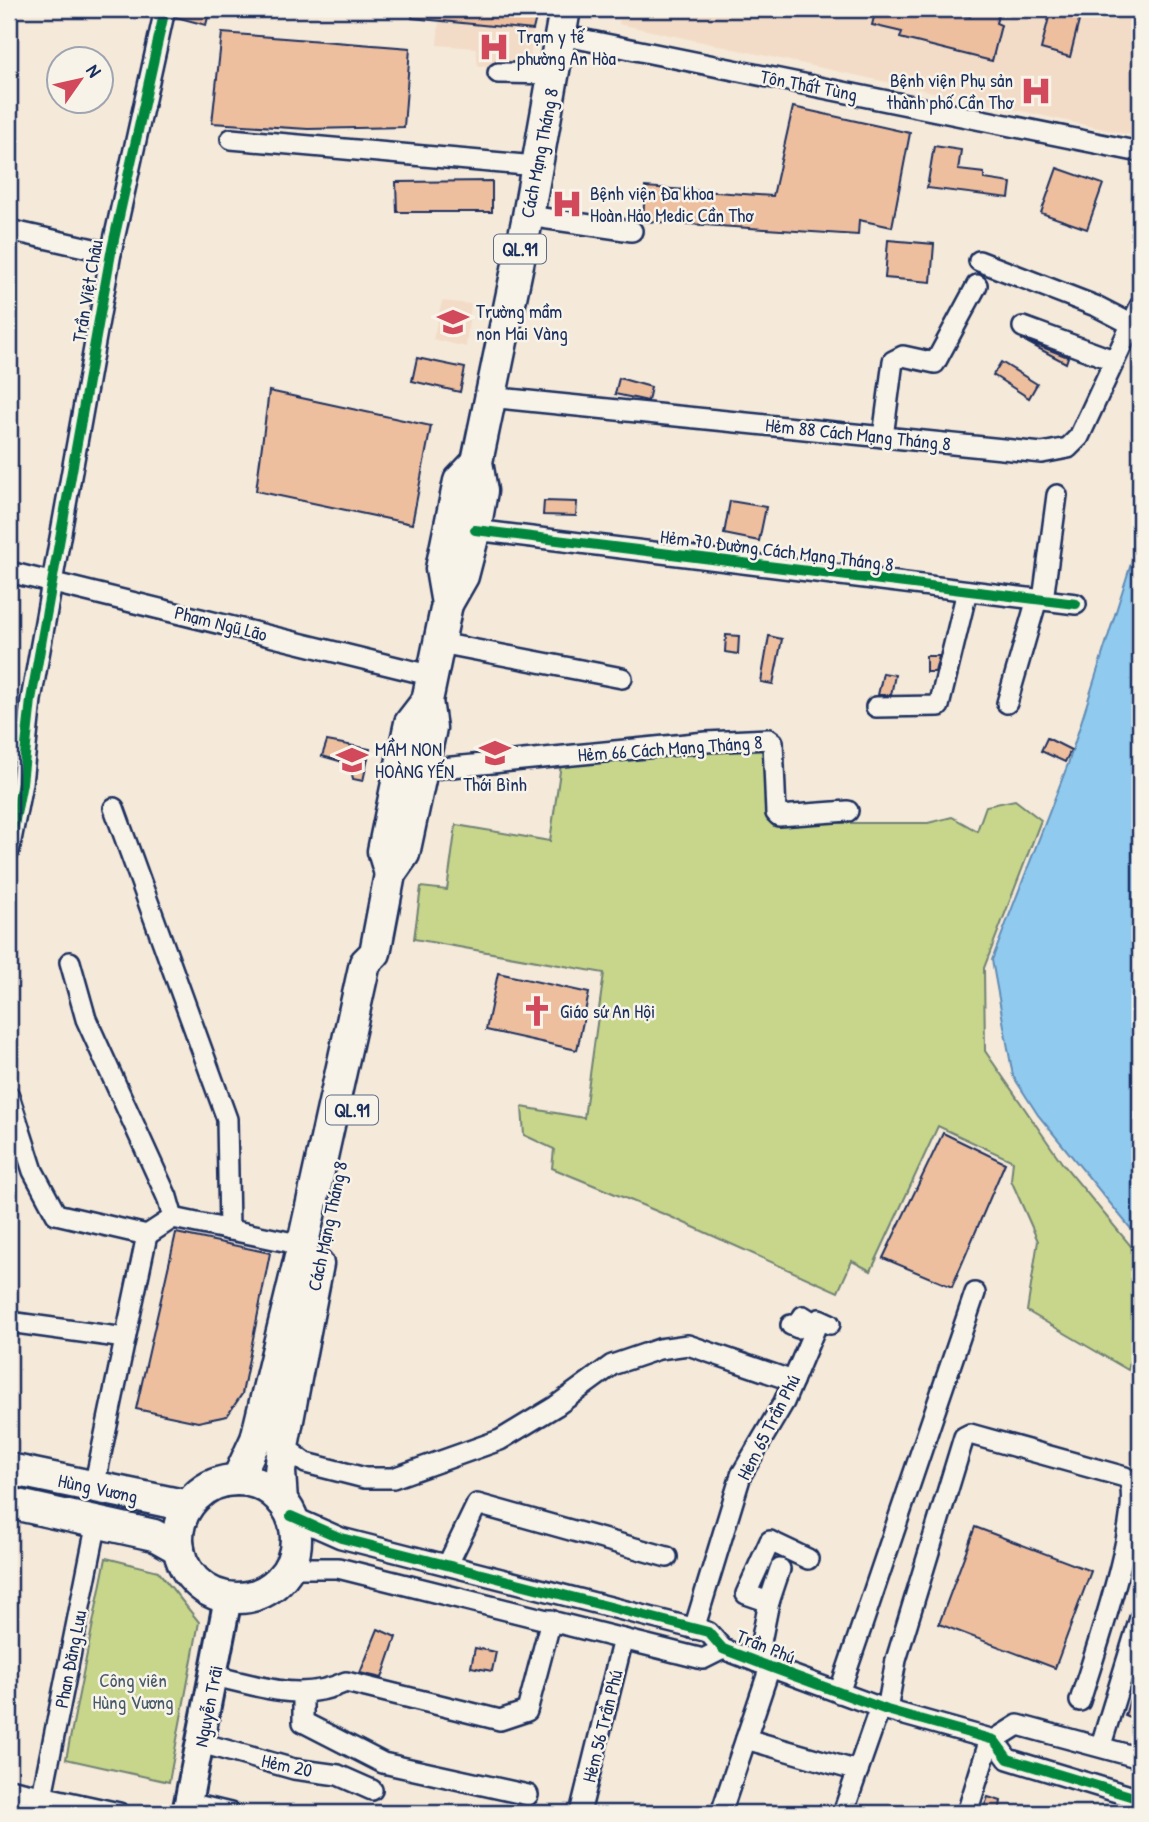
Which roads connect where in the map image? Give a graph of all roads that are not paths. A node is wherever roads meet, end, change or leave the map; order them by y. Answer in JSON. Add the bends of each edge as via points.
{"nodes":[{"id":1,"x":165,"y":9,"type":"edge"},
{"id":2,"x":563,"y":22,"type":"edge"},
{"id":3,"x":498,"y":73,"type":"dead end"},
{"id":4,"x":554,"y":74,"type":"junction"},
{"id":5,"x":231,"y":139,"type":"dead end"},
{"id":6,"x":1140,"y":152,"type":"edge"},
{"id":7,"x":536,"y":166,"type":"junction"},
{"id":8,"x":527,"y":216,"type":"junction"},
{"id":9,"x":9,"y":230,"type":"edge"},
{"id":10,"x":632,"y":231,"type":"dead end"},
{"id":11,"x":111,"y":253,"type":"junction"},
{"id":12,"x":979,"y":261,"type":"dead end"},
{"id":13,"x":977,"y":285,"type":"dead end"},
{"id":14,"x":1136,"y":315,"type":"edge"},
{"id":15,"x":1023,"y":327,"type":"dead end"},
{"id":16,"x":1113,"y":360,"type":"junction"},
{"id":17,"x":489,"y":397,"type":"junction"},
{"id":18,"x":883,"y":437,"type":"junction"},
{"id":19,"x":477,"y":462,"type":"junction"},
{"id":20,"x":1057,"y":495,"type":"dead end"},
{"id":21,"x":475,"y":530,"type":"junction"},
{"id":22,"x":9,"y":572,"type":"edge"},
{"id":23,"x":53,"y":581,"type":"junction"},
{"id":24,"x":967,"y":590,"type":"junction"},
{"id":25,"x":1040,"y":600,"type":"junction"},
{"id":26,"x":447,"y":604,"type":"junction"},
{"id":27,"x":1076,"y":604,"type":"dead end"},
{"id":28,"x":440,"y":643,"type":"junction"},
{"id":29,"x":622,"y":678,"type":"dead end"},
{"id":30,"x":430,"y":688,"type":"junction"},
{"id":31,"x":1007,"y":703,"type":"dead end"},
{"id":32,"x":876,"y":708,"type":"dead end"},
{"id":33,"x":422,"y":770,"type":"junction"},
{"id":34,"x":114,"y":808,"type":"dead end"},
{"id":35,"x":848,"y":811,"type":"dead end"},
{"id":36,"x":9,"y":850,"type":"edge"},
{"id":37,"x":390,"y":874,"type":"junction"},
{"id":38,"x":375,"y":953,"type":"junction"},
{"id":39,"x":70,"y":962,"type":"dead end"},
{"id":40,"x":9,"y":1096,"type":"edge"},
{"id":41,"x":173,"y":1218,"type":"junction"},
{"id":42,"x":229,"y":1230,"type":"junction"},
{"id":43,"x":147,"y":1235,"type":"junction"},
{"id":44,"x":303,"y":1245,"type":"junction"},
{"id":45,"x":975,"y":1293,"type":"dead end"},
{"id":46,"x":9,"y":1322,"type":"edge"},
{"id":47,"x":791,"y":1325,"type":"dead end"},
{"id":48,"x":125,"y":1338,"type":"junction"},
{"id":49,"x":793,"y":1381,"type":"junction"},
{"id":50,"x":283,"y":1446,"type":"junction"},
{"id":51,"x":9,"y":1469,"type":"edge"},
{"id":52,"x":237,"y":1480,"type":"junction"},
{"id":53,"x":94,"y":1487,"type":"junction"},
{"id":54,"x":9,"y":1503,"type":"edge"},
{"id":55,"x":188,"y":1506,"type":"junction"},
{"id":56,"x":287,"y":1509,"type":"junction"},
{"id":57,"x":97,"y":1522,"type":"junction"},
{"id":58,"x":179,"y":1549,"type":"junction"},
{"id":59,"x":667,"y":1557,"type":"dead end"},
{"id":60,"x":808,"y":1559,"type":"dead end"},
{"id":61,"x":448,"y":1564,"type":"junction"},
{"id":62,"x":289,"y":1568,"type":"junction"},
{"id":63,"x":780,"y":1569,"type":"dead end"},
{"id":64,"x":228,"y":1598,"type":"junction"},
{"id":65,"x":769,"y":1602,"type":"junction"},
{"id":66,"x":1140,"y":1618,"type":"edge"},
{"id":67,"x":551,"y":1620,"type":"junction"},
{"id":68,"x":694,"y":1629,"type":"junction"},
{"id":69,"x":623,"y":1639,"type":"junction"},
{"id":70,"x":723,"y":1649,"type":"junction"},
{"id":71,"x":764,"y":1665,"type":"junction"},
{"id":72,"x":214,"y":1676,"type":"junction"},
{"id":73,"x":839,"y":1693,"type":"junction"},
{"id":74,"x":303,"y":1694,"type":"junction"},
{"id":75,"x":1080,"y":1701,"type":"dead end"},
{"id":76,"x":883,"y":1709,"type":"junction"},
{"id":77,"x":746,"y":1739,"type":"junction"},
{"id":78,"x":992,"y":1739,"type":"junction"},
{"id":79,"x":201,"y":1744,"type":"junction"},
{"id":80,"x":1101,"y":1745,"type":"junction"},
{"id":81,"x":1140,"y":1758,"type":"edge"},
{"id":82,"x":858,"y":1771,"type":"junction"},
{"id":83,"x":9,"y":1789,"type":"edge"},
{"id":84,"x":372,"y":1790,"type":"dead end"},
{"id":85,"x":528,"y":1795,"type":"dead end"},
{"id":86,"x":42,"y":1796,"type":"junction"},
{"id":87,"x":1140,"y":1799,"type":"edge"},
{"id":88,"x":187,"y":1808,"type":"edge"},
{"id":89,"x":119,"y":1813,"type":"edge"},
{"id":90,"x":230,"y":1813,"type":"edge"},
{"id":91,"x":580,"y":1813,"type":"edge"},
{"id":92,"x":721,"y":1813,"type":"edge"},
{"id":93,"x":844,"y":1813,"type":"edge"},
{"id":94,"x":967,"y":1813,"type":"edge"}],
"edges":[{"from":1,"to":11,"type":"street","name":"Trần Việt Châu"},
{"from":2,"to":4,"type":"highway","name":"Cách Mạng Tháng 8","number":"QL.91"},
{"from":2,"to":6,"type":"street","name":"Tôn Thất Tùng"},
{"from":3,"to":4,"type":"street"},
{"from":4,"to":7,"type":"highway","name":"Cách Mạng Tháng 8","number":"QL.91"},
{"from":5,"to":7,"type":"street"},
{"from":7,"to":8,"type":"highway","name":"Cách Mạng Tháng 8","number":"QL.91"},
{"from":8,"to":10,"type":"street"},
{"from":8,"to":17,"type":"highway","name":"Cách Mạng Tháng 8","number":"QL.91"},
{"from":9,"to":11,"type":"street"},
{"from":11,"to":23,"type":"street","name":"Trần Việt Châu"},
{"from":12,"to":14,"type":"street","via":[[1098,307]]},
{"from":13,"to":18,"type":"street","via":[[935,363],[903,356],[893,361]]},
{"from":14,"to":16,"type":"street","name":"Hẻm 88 Cách Mạng Tháng 8"},
{"from":15,"to":16,"type":"street"},
{"from":16,"to":18,"type":"street","name":"Hẻm 88 Cách Mạng Tháng 8","via":[[1079,437],[1068,448],[1042,453]]},
{"from":17,"to":18,"type":"street","name":"Hẻm 88 Cách Mạng Tháng 8"},
{"from":17,"to":19,"type":"highway","name":"Cách Mạng Tháng 8","number":"QL.91"},
{"from":19,"to":21,"type":"highway","name":"Cách Mạng Tháng 8","number":"QL.91","via":[[482,491]]},
{"from":19,"to":26,"type":"highway","name":"Cách Mạng Tháng 8","number":"QL.91","via":[[459,481],[443,556]]},
{"from":20,"to":25,"type":"street"},
{"from":21,"to":24,"type":"street","name":"Hẻm 70 Đường Cách Mạng Tháng 8"},
{"from":21,"to":26,"type":"highway","name":"Cách Mạng Tháng 8","number":"QL.91","via":[[463,576]]},
{"from":22,"to":23,"type":"street","name":"Phạm Ngũ Lão"},
{"from":23,"to":30,"type":"street","name":"Phạm Ngũ Lão"},
{"from":23,"to":36,"type":"street","name":"Trần Việt Châu"},
{"from":24,"to":25,"type":"street","name":"Hẻm 70 Đường Cách Mạng Tháng 8"},
{"from":24,"to":32,"type":"street","via":[[939,706]]},
{"from":25,"to":27,"type":"street","name":"Hẻm 70 Đường Cách Mạng Tháng 8"},
{"from":25,"to":31,"type":"street"},
{"from":26,"to":28,"type":"highway","name":"Cách Mạng Tháng 8","number":"QL.91"},
{"from":28,"to":29,"type":"street"},
{"from":28,"to":30,"type":"highway","name":"Cách Mạng Tháng 8","number":"QL.91"},
{"from":30,"to":33,"type":"highway","name":"Cách Mạng Tháng 8","number":"QL.91","via":[[431,728]]},
{"from":30,"to":37,"type":"highway","name":"Cách Mạng Tháng 8","number":"QL.91","via":[[410,723],[383,851]]},
{"from":33,"to":35,"type":"street","name":"Hẻm 66 Cách Mạng Tháng 8","via":[[769,739],[773,742],[779,816]]},
{"from":33,"to":37,"type":"highway","name":"Cách Mạng Tháng 8","number":"QL.91","via":[[404,854]]},
{"from":34,"to":42,"type":"street","via":[[228,1119]]},
{"from":37,"to":38,"type":"highway","name":"Cách Mạng Tháng 8","number":"QL.91"},
{"from":38,"to":44,"type":"highway","name":"Cách Mạng Tháng 8","number":"QL.91","via":[[365,963]]},
{"from":38,"to":50,"type":"highway","name":"Cách Mạng Tháng 8","number":"QL.91","via":[[383,970]]},
{"from":39,"to":41,"type":"street","via":[[86,1019]]},
{"from":40,"to":43,"type":"street","via":[[33,1171],[56,1214]]},
{"from":41,"to":42,"type":"street"},
{"from":41,"to":43,"type":"street"},
{"from":42,"to":44,"type":"street"},
{"from":43,"to":48,"type":"street"},
{"from":44,"to":52,"type":"highway","name":"Cách Mạng Tháng 8","number":"QL.91","via":[[256,1439]]},
{"from":45,"to":73,"type":"street"},
{"from":46,"to":48,"type":"street"},
{"from":47,"to":49,"type":"street","name":"Hẻm 65 Trần Phú","via":[[798,1328],[803,1316],[823,1325]]},
{"from":48,"to":53,"type":"street"},
{"from":49,"to":50,"type":"street","via":[[688,1345],[611,1365],[500,1440],[393,1478],[365,1478],[306,1463]]},
{"from":49,"to":68,"type":"street","name":"Hẻm 65 Trần Phú","via":[[741,1475]]},
{"from":50,"to":56,"type":"highway","name":"Cách Mạng Tháng 8","number":"QL.91","via":[[280,1472]]},
{"from":51,"to":53,"type":"highway","name":"Hùng Vương"},
{"from":52,"to":55,"type":"highway","via":[[209,1487]]},
{"from":52,"to":56,"type":"highway","via":[[261,1485]]},
{"from":53,"to":55,"type":"highway","name":"Hùng Vương"},
{"from":54,"to":57,"type":"highway","name":"Hùng Vương"},
{"from":55,"to":58,"type":"highway","via":[[178,1534]]},
{"from":56,"to":61,"type":"street","name":"Trần Phú","via":[[341,1538]]},
{"from":56,"to":62,"type":"highway","via":[[296,1551]]},
{"from":57,"to":58,"type":"highway","name":"Hùng Vương","via":[[154,1535]]},
{"from":57,"to":86,"type":"street","name":"Phan Đăng Lưu"},
{"from":58,"to":64,"type":"highway","via":[[195,1581]]},
{"from":59,"to":61,"type":"street","via":[[477,1504]]},
{"from":60,"to":65,"type":"street","via":[[770,1541],[746,1594]]},
{"from":61,"to":68,"type":"street","name":"Trần Phú"},
{"from":62,"to":64,"type":"highway","via":[[263,1593]]},
{"from":62,"to":67,"type":"street","name":"Trần Phú","via":[[338,1568]]},
{"from":63,"to":65,"type":"street"},
{"from":64,"to":72,"type":"main road","name":"Nguyễn Trãi"},
{"from":65,"to":71,"type":"street"},
{"from":66,"to":80,"type":"street"},
{"from":67,"to":69,"type":"street","name":"Trần Phú"},
{"from":67,"to":74,"type":"street","via":[[527,1711],[500,1720],[346,1682]]},
{"from":68,"to":70,"type":"street","name":"Trần Phú","via":[[708,1632]]},
{"from":69,"to":70,"type":"street","name":"Trần Phú","via":[[703,1659]]},
{"from":69,"to":91,"type":"street","name":"Hẻm 56 Trần Phú"},
{"from":70,"to":71,"type":"street","name":"Trần Phú"},
{"from":71,"to":73,"type":"street","name":"Trần Phú"},
{"from":71,"to":77,"type":"street"},
{"from":72,"to":74,"type":"street"},
{"from":72,"to":79,"type":"main road","name":"Nguyễn Trãi"},
{"from":73,"to":76,"type":"street","name":"Trần Phú"},
{"from":74,"to":85,"type":"street","via":[[303,1721],[383,1763]]},
{"from":75,"to":76,"type":"street","via":[[1118,1568],[1131,1509],[1130,1482],[970,1434],[964,1437]]},
{"from":76,"to":78,"type":"street","name":"Trần Phú"},
{"from":76,"to":82,"type":"street"},
{"from":77,"to":82,"type":"street"},
{"from":77,"to":92,"type":"street"},
{"from":78,"to":80,"type":"street","via":[[1018,1724]]},
{"from":78,"to":87,"type":"street","name":"Trần Phú","via":[[1008,1759]]},
{"from":78,"to":94,"type":"street"},
{"from":79,"to":84,"type":"street","name":"Hẻm 20","via":[[294,1769],[338,1775]]},
{"from":79,"to":88,"type":"main road","name":"Nguyễn Trãi"},
{"from":80,"to":81,"type":"street"},
{"from":82,"to":93,"type":"street"},
{"from":83,"to":86,"type":"street"},
{"from":86,"to":89,"type":"street"},
{"from":88,"to":90,"type":"street"}]}
